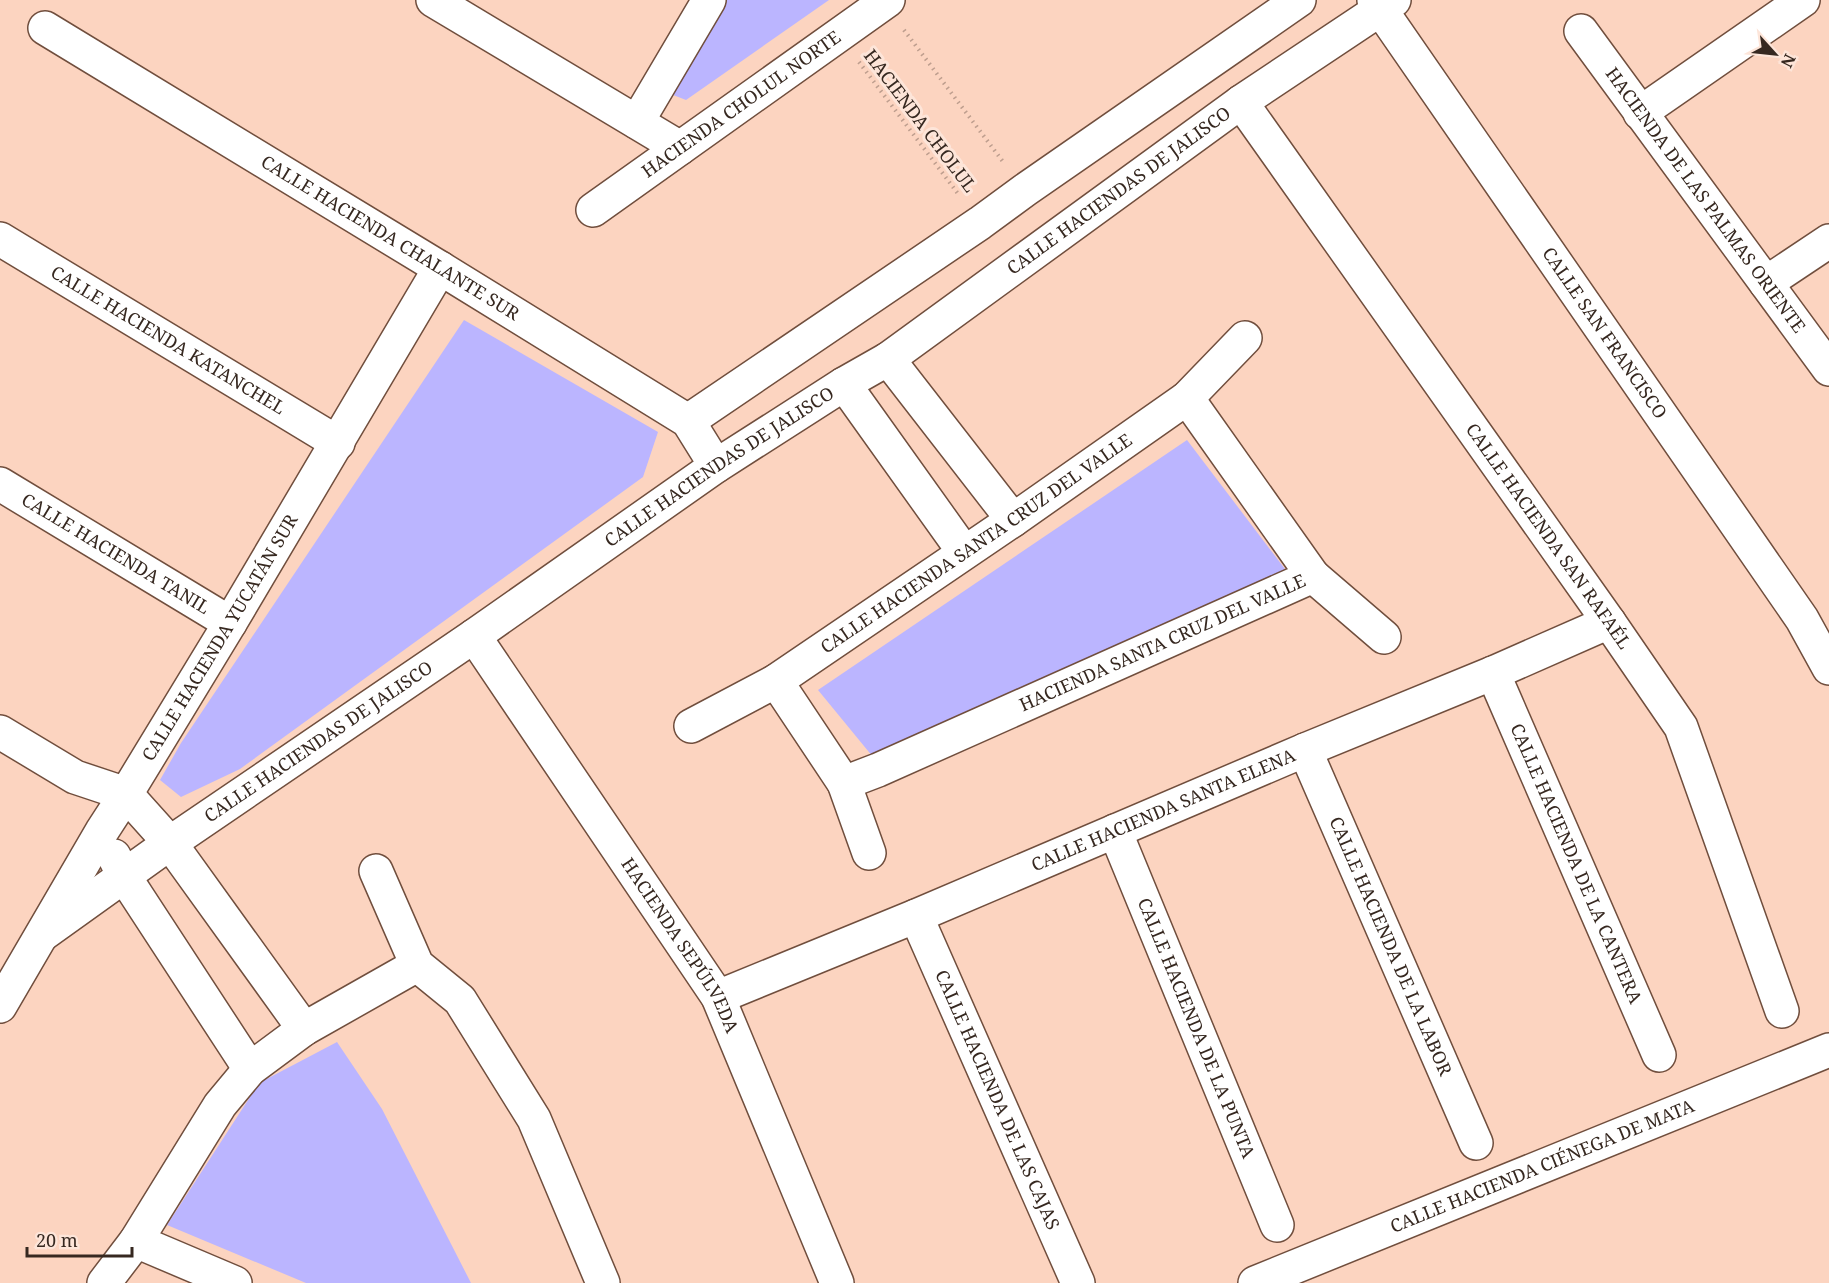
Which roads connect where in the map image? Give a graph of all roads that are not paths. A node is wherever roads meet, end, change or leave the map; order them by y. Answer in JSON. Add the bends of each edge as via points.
{"nodes":[{"id":1,"x":709,"y":0,"type":"edge"},
{"id":2,"x":1299,"y":0,"type":"edge"},
{"id":3,"x":1803,"y":0,"type":"edge"},
{"id":4,"x":886,"y":1,"type":"edge"},
{"id":5,"x":441,"y":2,"type":"edge"},
{"id":6,"x":1383,"y":3,"type":"edge"},
{"id":7,"x":45,"y":28,"type":"dead end"},
{"id":8,"x":1581,"y":31,"type":"dead end"},
{"id":9,"x":1241,"y":102,"type":"junction"},
{"id":10,"x":1640,"y":113,"type":"junction"},
{"id":11,"x":637,"y":122,"type":"junction"},
{"id":12,"x":680,"y":148,"type":"junction"},
{"id":13,"x":593,"y":210,"type":"dead end"},
{"id":14,"x":0,"y":239,"type":"edge"},
{"id":15,"x":1829,"y":241,"type":"edge"},
{"id":16,"x":440,"y":268,"type":"junction"},
{"id":17,"x":1766,"y":283,"type":"junction"},
{"id":18,"x":1245,"y":338,"type":"dead end"},
{"id":19,"x":888,"y":359,"type":"junction"},
{"id":20,"x":1829,"y":369,"type":"edge"},
{"id":21,"x":843,"y":384,"type":"junction"},
{"id":22,"x":1188,"y":398,"type":"junction"},
{"id":23,"x":688,"y":421,"type":"junction"},
{"id":24,"x":338,"y":443,"type":"junction"},
{"id":25,"x":716,"y":466,"type":"junction"},
{"id":26,"x":0,"y":484,"type":"edge"},
{"id":27,"x":1013,"y":520,"type":"junction"},
{"id":28,"x":964,"y":552,"type":"junction"},
{"id":29,"x":1313,"y":576,"type":"junction"},
{"id":30,"x":1609,"y":622,"type":"junction"},
{"id":31,"x":230,"y":623,"type":"junction"},
{"id":32,"x":474,"y":636,"type":"junction"},
{"id":33,"x":1384,"y":637,"type":"dead end"},
{"id":34,"x":1829,"y":669,"type":"edge"},
{"id":35,"x":1493,"y":673,"type":"junction"},
{"id":36,"x":776,"y":681,"type":"junction"},
{"id":37,"x":691,"y":726,"type":"dead end"},
{"id":38,"x":0,"y":732,"type":"edge"},
{"id":39,"x":1305,"y":750,"type":"junction"},
{"id":40,"x":75,"y":777,"type":"junction"},
{"id":41,"x":844,"y":783,"type":"junction"},
{"id":42,"x":126,"y":794,"type":"junction"},
{"id":43,"x":102,"y":831,"type":"junction"},
{"id":44,"x":1116,"y":831,"type":"junction"},
{"id":45,"x":170,"y":843,"type":"junction"},
{"id":46,"x":869,"y":853,"type":"dead end"},
{"id":47,"x":376,"y":871,"type":"dead end"},
{"id":48,"x":124,"y":876,"type":"junction"},
{"id":49,"x":916,"y":916,"type":"junction"},
{"id":50,"x":43,"y":934,"type":"junction"},
{"id":51,"x":417,"y":965,"type":"junction"},
{"id":52,"x":4,"y":992,"type":"edge"},
{"id":53,"x":718,"y":997,"type":"junction"},
{"id":54,"x":1782,"y":1011,"type":"dead end"},
{"id":55,"x":304,"y":1029,"type":"junction"},
{"id":56,"x":1829,"y":1050,"type":"edge"},
{"id":57,"x":1659,"y":1055,"type":"dead end"},
{"id":58,"x":250,"y":1069,"type":"junction"},
{"id":59,"x":1476,"y":1143,"type":"dead end"},
{"id":60,"x":1277,"y":1225,"type":"dead end"},
{"id":61,"x":136,"y":1241,"type":"junction"},
{"id":62,"x":104,"y":1283,"type":"edge"},
{"id":63,"x":236,"y":1283,"type":"edge"},
{"id":64,"x":603,"y":1283,"type":"edge"},
{"id":65,"x":837,"y":1283,"type":"edge"},
{"id":66,"x":1078,"y":1283,"type":"edge"},
{"id":67,"x":1255,"y":1283,"type":"edge"}],
"edges":[{"from":1,"to":11,"type":"street"},
{"from":2,"to":23,"type":"street"},
{"from":3,"to":10,"type":"street"},
{"from":4,"to":12,"type":"street","name":"HACIENDA CHOLUL NORTE"},
{"from":5,"to":11,"type":"street"},
{"from":6,"to":9,"type":"street","name":"CALLE HACIENDAS DE JALISCO"},
{"from":6,"to":34,"type":"street","name":"CALLE SAN FRANCISCO","via":[[1802,619]]},
{"from":7,"to":16,"type":"street","name":"CALLE HACIENDA CHALANTE SUR"},
{"from":8,"to":10,"type":"street","name":"HACIENDA DE LAS PALMAS ORIENTE"},
{"from":9,"to":19,"type":"street","name":"CALLE HACIENDAS DE JALISCO"},
{"from":9,"to":30,"type":"street","name":"CALLE HACIENDA SAN RAFAÉL"},
{"from":10,"to":17,"type":"street","name":"HACIENDA DE LAS PALMAS ORIENTE"},
{"from":11,"to":12,"type":"street"},
{"from":12,"to":13,"type":"street","name":"HACIENDA CHOLUL NORTE"},
{"from":14,"to":24,"type":"street","name":"CALLE HACIENDA KATANCHEL"},
{"from":15,"to":17,"type":"street"},
{"from":16,"to":23,"type":"street","name":"CALLE HACIENDA CHALANTE SUR"},
{"from":16,"to":24,"type":"street","name":"CALLE HACIENDA YUCATÁN SUR"},
{"from":17,"to":20,"type":"street","name":"HACIENDA DE LAS PALMAS ORIENTE"},
{"from":18,"to":22,"type":"street","name":"CALLE HACIENDA SANTA CRUZ DEL VALLE"},
{"from":19,"to":21,"type":"street","name":"CALLE HACIENDAS DE JALISCO"},
{"from":19,"to":27,"type":"street"},
{"from":21,"to":25,"type":"street","name":"CALLE HACIENDAS DE JALISCO"},
{"from":21,"to":28,"type":"street"},
{"from":22,"to":27,"type":"street","name":"CALLE HACIENDA SANTA CRUZ DEL VALLE"},
{"from":22,"to":29,"type":"street","name":"HACIENDA SANTA CRUZ DEL VALLE"},
{"from":23,"to":25,"type":"street","name":"CALLE HACIENDA CHALANTE SUR"},
{"from":24,"to":31,"type":"street","name":"CALLE HACIENDA YUCATÁN SUR"},
{"from":25,"to":32,"type":"street","name":"CALLE HACIENDAS DE JALISCO"},
{"from":26,"to":31,"type":"street","name":"CALLE HACIENDA TANIL"},
{"from":27,"to":28,"type":"street","name":"CALLE HACIENDA SANTA CRUZ DEL VALLE"},
{"from":28,"to":36,"type":"street","name":"CALLE HACIENDA SANTA CRUZ DEL VALLE"},
{"from":29,"to":33,"type":"street"},
{"from":29,"to":41,"type":"street","name":"HACIENDA SANTA CRUZ DEL VALLE"},
{"from":30,"to":35,"type":"street","name":"CALLE HACIENDA SANTA ELENA"},
{"from":30,"to":54,"type":"street","name":"CALLE HACIENDA SAN RAFAÉL","via":[[1681,727]]},
{"from":31,"to":42,"type":"street","name":"CALLE HACIENDA YUCATÁN SUR"},
{"from":32,"to":45,"type":"street","name":"CALLE HACIENDAS DE JALISCO"},
{"from":32,"to":53,"type":"street","name":"HACIENDA SEPÚLVEDA"},
{"from":35,"to":39,"type":"street","name":"CALLE HACIENDA SANTA ELENA"},
{"from":35,"to":57,"type":"street","name":"CALLE HACIENDA DE LA CANTERA"},
{"from":36,"to":37,"type":"street","name":"CALLE HACIENDA SANTA CRUZ DEL VALLE"},
{"from":36,"to":41,"type":"street"},
{"from":38,"to":40,"type":"street"},
{"from":39,"to":44,"type":"street","name":"CALLE HACIENDA SANTA ELENA"},
{"from":39,"to":59,"type":"street","name":"CALLE HACIENDA DE LA LABOR"},
{"from":40,"to":42,"type":"street"},
{"from":40,"to":43,"type":"street"},
{"from":41,"to":46,"type":"street"},
{"from":42,"to":43,"type":"street","name":"CALLE HACIENDA YUCATÁN SUR"},
{"from":42,"to":45,"type":"street"},
{"from":43,"to":48,"type":"street"},
{"from":43,"to":50,"type":"street","name":"CALLE HACIENDA YUCATÁN SUR"},
{"from":44,"to":49,"type":"street","name":"CALLE HACIENDA SANTA ELENA"},
{"from":44,"to":60,"type":"street","name":"CALLE HACIENDA DE LA PUNTA"},
{"from":45,"to":48,"type":"street","name":"CALLE HACIENDAS DE JALISCO"},
{"from":45,"to":55,"type":"street"},
{"from":47,"to":51,"type":"street"},
{"from":48,"to":50,"type":"street","name":"CALLE HACIENDAS DE JALISCO"},
{"from":48,"to":58,"type":"street"},
{"from":49,"to":53,"type":"street","name":"CALLE HACIENDA SANTA ELENA"},
{"from":49,"to":66,"type":"street","name":"CALLE HACIENDA DE LAS CAJAS"},
{"from":50,"to":52,"type":"street","name":"CALLE HACIENDA YUCATÁN SUR"},
{"from":51,"to":55,"type":"street"},
{"from":51,"to":64,"type":"street","via":[[460,1000],[534,1119]]},
{"from":53,"to":65,"type":"street","name":"HACIENDA SEPÚLVEDA"},
{"from":55,"to":58,"type":"street"},
{"from":56,"to":67,"type":"street","name":"CALLE HACIENDA CIÉNEGA DE MATA"},
{"from":58,"to":61,"type":"street","via":[[220,1105]]},
{"from":61,"to":62,"type":"street"},
{"from":61,"to":63,"type":"street"}]}
